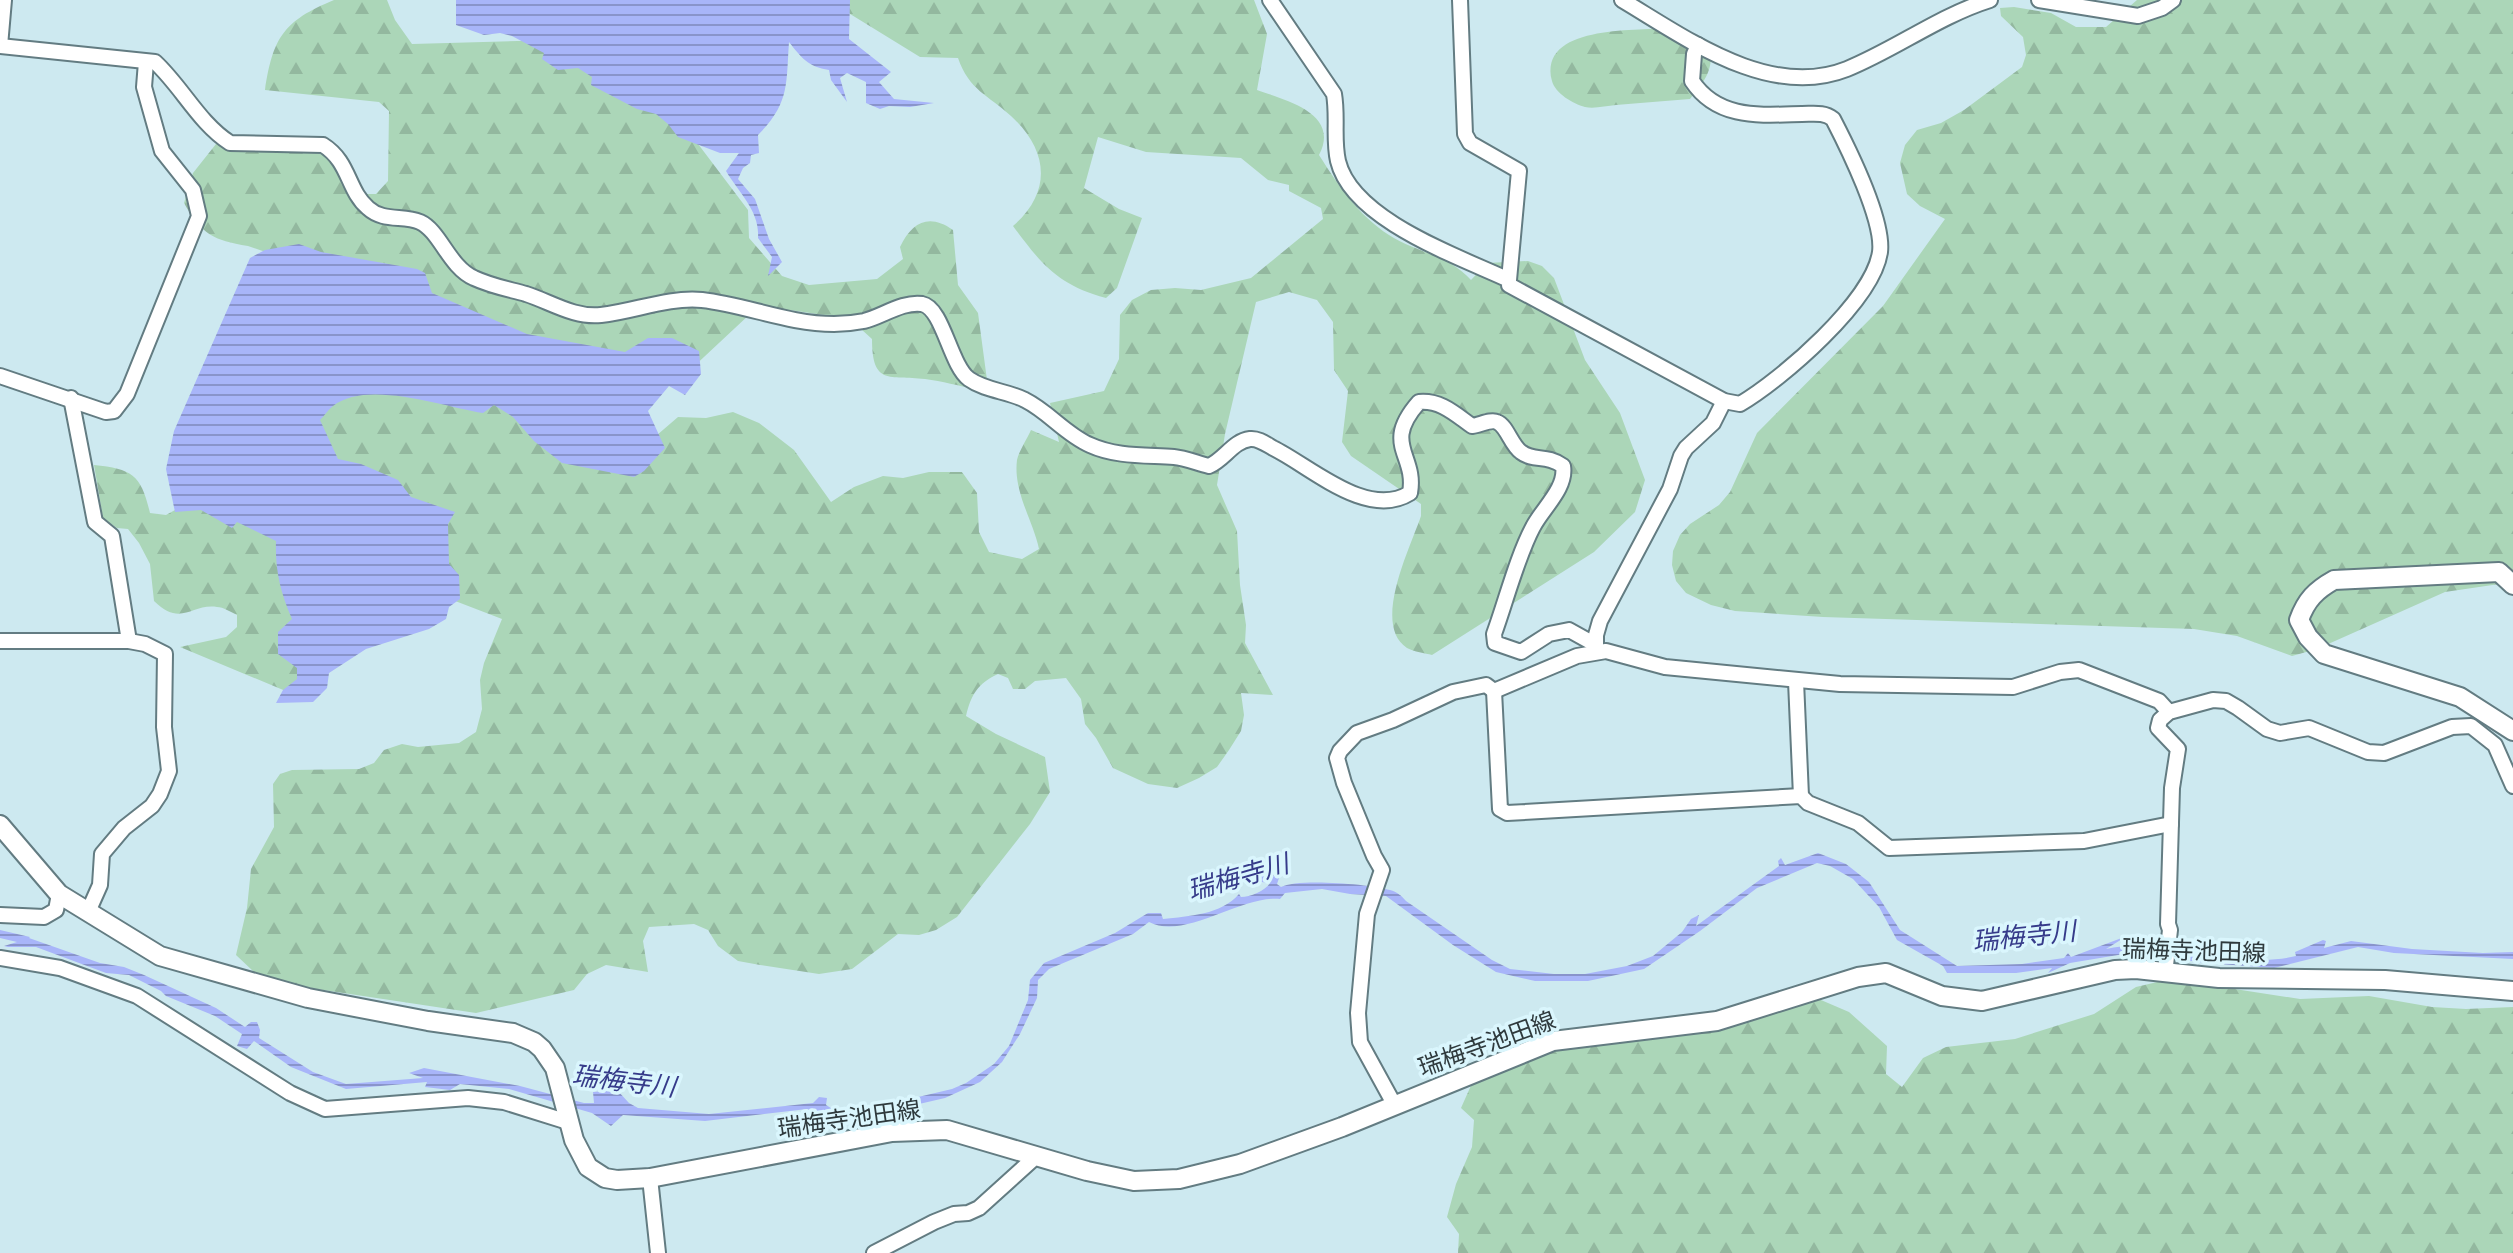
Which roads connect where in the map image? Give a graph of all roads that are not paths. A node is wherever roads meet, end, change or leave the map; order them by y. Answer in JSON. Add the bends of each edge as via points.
{"nodes":[{"id":1,"x":4,"y":0,"type":"edge"},
{"id":2,"x":1270,"y":0,"type":"edge"},
{"id":3,"x":1460,"y":0,"type":"edge"},
{"id":4,"x":1622,"y":0,"type":"edge"},
{"id":5,"x":1990,"y":0,"type":"edge"},
{"id":6,"x":2039,"y":0,"type":"edge"},
{"id":7,"x":2173,"y":0,"type":"edge"},
{"id":8,"x":1698,"y":45,"type":"junction"},
{"id":9,"x":0,"y":46,"type":"edge"},
{"id":10,"x":146,"y":62,"type":"junction"},
{"id":11,"x":1509,"y":280,"type":"junction"},
{"id":12,"x":0,"y":376,"type":"edge"},
{"id":13,"x":71,"y":398,"type":"junction"},
{"id":14,"x":1724,"y":401,"type":"junction"},
{"id":15,"x":2513,"y":585,"type":"edge"},
{"id":16,"x":0,"y":641,"type":"edge"},
{"id":17,"x":129,"y":641,"type":"junction"},
{"id":18,"x":1596,"y":648,"type":"junction"},
{"id":19,"x":1796,"y":681,"type":"junction"},
{"id":20,"x":1494,"y":691,"type":"junction"},
{"id":21,"x":2169,"y":712,"type":"junction"},
{"id":22,"x":2513,"y":731,"type":"edge"},
{"id":23,"x":2513,"y":786,"type":"edge"},
{"id":24,"x":1801,"y":796,"type":"junction"},
{"id":25,"x":2171,"y":824,"type":"junction"},
{"id":26,"x":0,"y":825,"type":"edge"},
{"id":27,"x":59,"y":894,"type":"junction"},
{"id":28,"x":88,"y":912,"type":"junction"},
{"id":29,"x":0,"y":915,"type":"edge"},
{"id":30,"x":0,"y":958,"type":"edge"},
{"id":31,"x":2165,"y":974,"type":"junction"},
{"id":32,"x":2513,"y":991,"type":"edge"},
{"id":33,"x":1394,"y":1104,"type":"junction"},
{"id":34,"x":568,"y":1122,"type":"junction"},
{"id":35,"x":1033,"y":1156,"type":"junction"},
{"id":36,"x":650,"y":1178,"type":"junction"},
{"id":37,"x":658,"y":1253,"type":"edge"},
{"id":38,"x":874,"y":1253,"type":"edge"}],
"edges":[{"from":1,"to":9,"type":"street"},
{"from":2,"to":11,"type":"street","via":[[1334,94],[1335,139],[1348,185],[1402,229]]},
{"from":3,"to":11,"type":"street","via":[[1465,134],[1470,143],[1519,171]]},
{"from":4,"to":8,"type":"street"},
{"from":5,"to":8,"type":"street","via":[[1849,68],[1810,79],[1746,66]]},
{"from":6,"to":7,"type":"street","via":[[2138,16]]},
{"from":8,"to":14,"type":"street","via":[[1692,81],[1721,107],[1754,115],[1822,114],[1833,119],[1865,189],[1880,239],[1870,278],[1839,320],[1768,386],[1740,404]]},
{"from":9,"to":10,"type":"street"},
{"from":10,"to":13,"type":"street","via":[[144,87],[162,151],[193,190],[199,216],[120,406],[106,412]]},
{"from":10,"to":18,"type":"street","via":[[155,62],[172,78],[230,143],[323,145],[344,166],[368,208],[428,228],[471,277],[574,314],[701,300],[835,324],[922,304],[943,330],[966,377],[1029,402],[1091,445],[1209,466],[1254,438],[1333,485],[1386,500],[1410,493],[1400,436],[1405,418],[1419,402],[1445,407],[1472,426],[1494,420],[1521,452],[1552,458],[1564,473],[1532,528],[1495,643],[1521,652],[1549,634],[1569,630]]},
{"from":11,"to":14,"type":"street","via":[[1509,285]]},
{"from":12,"to":13,"type":"street"},
{"from":13,"to":17,"type":"street","via":[[95,522],[112,536]]},
{"from":14,"to":18,"type":"street","via":[[1713,423],[1681,456],[1670,489],[1600,621]]},
{"from":15,"to":22,"type":"main road","via":[[2499,572],[2334,580],[2305,603],[2299,620],[2324,654],[2460,697]]},
{"from":16,"to":17,"type":"street"},
{"from":17,"to":28,"type":"street","via":[[165,654],[169,771],[152,806],[102,854],[100,885]]},
{"from":18,"to":19,"type":"street","via":[[1665,667]]},
{"from":18,"to":20,"type":"street"},
{"from":19,"to":21,"type":"street","via":[[2013,687],[2079,670],[2159,701]]},
{"from":19,"to":24,"type":"street"},
{"from":20,"to":24,"type":"street","via":[[1500,809],[1507,813]]},
{"from":20,"to":33,"type":"street","via":[[1486,685],[1453,692],[1357,733],[1337,758],[1382,870],[1370,905],[1358,1013],[1360,1042]]},
{"from":21,"to":23,"type":"street","via":[[2226,701],[2267,729],[2280,733],[2309,728],[2368,752],[2384,753],[2452,727],[2471,726],[2495,745]]},
{"from":21,"to":25,"type":"street","via":[[2158,728],[2178,749]]},
{"from":24,"to":25,"type":"street","via":[[1858,823],[1889,848],[2084,841]]},
{"from":25,"to":31,"type":"street"},
{"from":26,"to":27,"type":"main road"},
{"from":27,"to":28,"type":"main road"},
{"from":27,"to":29,"type":"street","via":[[56,910],[44,917]]},
{"from":28,"to":34,"type":"main road","via":[[160,956],[308,998],[524,1036],[555,1068]]},
{"from":30,"to":34,"type":"street","via":[[60,968],[137,996],[290,1093],[325,1109],[468,1098],[504,1102]]},
{"from":31,"to":32,"type":"main road","name":"瑞梅寺池田線","via":[[2385,980]]},
{"from":31,"to":33,"type":"main road","name":"瑞梅寺池田線","via":[[2115,970],[1982,1001],[1942,996],[1886,973],[1858,977],[1717,1021],[1553,1041]]},
{"from":33,"to":35,"type":"main road","name":"瑞梅寺池田線","via":[[1252,1160],[1179,1179],[1134,1181]]},
{"from":34,"to":36,"type":"main road","name":"瑞梅寺池田線","via":[[578,1152],[595,1174],[617,1180]]},
{"from":35,"to":36,"type":"main road","name":"瑞梅寺池田線","via":[[947,1130],[892,1132]]},
{"from":35,"to":38,"type":"street","via":[[979,1208],[934,1222]]},
{"from":36,"to":37,"type":"street"}]}
